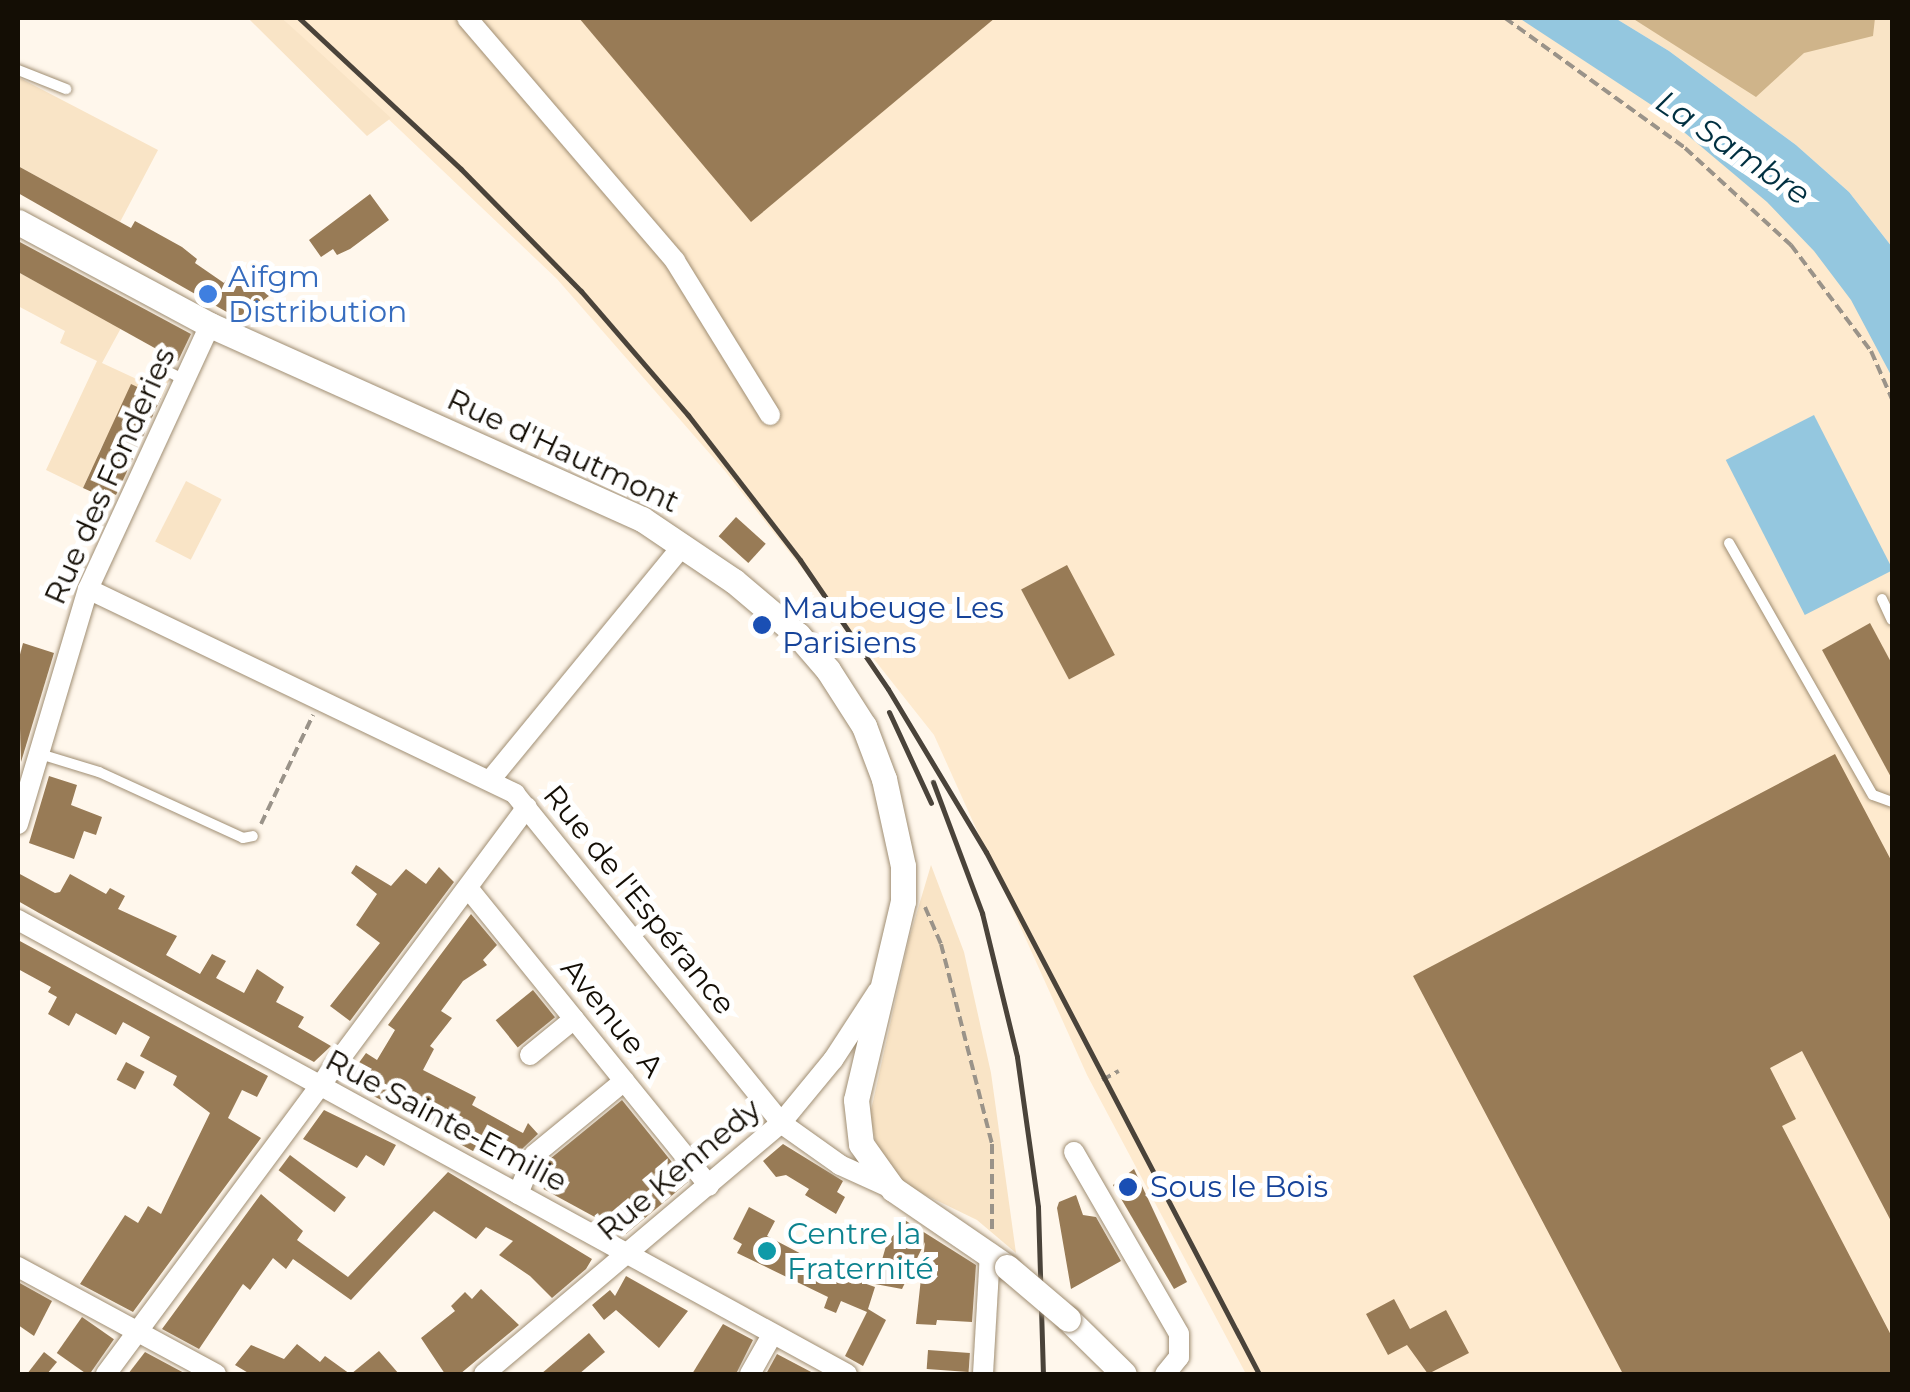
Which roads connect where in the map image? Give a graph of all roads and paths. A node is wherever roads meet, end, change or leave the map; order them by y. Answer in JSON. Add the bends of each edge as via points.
{"nodes":[{"id":1,"x":467,"y":18,"type":"edge"},
{"id":2,"x":1504,"y":18,"type":"edge"},
{"id":3,"x":18,"y":70,"type":"edge"},
{"id":4,"x":66,"y":89,"type":"dead end"},
{"id":5,"x":18,"y":222,"type":"edge"},
{"id":6,"x":210,"y":325,"type":"junction"},
{"id":7,"x":161,"y":368,"type":"dead end"},
{"id":8,"x":184,"y":380,"type":"junction"},
{"id":9,"x":1892,"y":399,"type":"edge"},
{"id":10,"x":770,"y":415,"type":"dead end"},
{"id":11,"x":1729,"y":543,"type":"dead end"},
{"id":12,"x":683,"y":545,"type":"junction"},
{"id":13,"x":88,"y":589,"type":"junction"},
{"id":14,"x":1882,"y":600,"type":"dead end"},
{"id":15,"x":1892,"y":620,"type":"edge"},
{"id":16,"x":321,"y":698,"type":"junction"},
{"id":17,"x":39,"y":754,"type":"junction"},
{"id":18,"x":491,"y":779,"type":"junction"},
{"id":19,"x":1892,"y":802,"type":"edge"},
{"id":20,"x":527,"y":808,"type":"junction"},
{"id":21,"x":18,"y":824,"type":"edge"},
{"id":22,"x":253,"y":836,"type":"joint"},
{"id":23,"x":905,"y":883,"type":"junction"},
{"id":24,"x":468,"y":888,"type":"junction"},
{"id":25,"x":18,"y":920,"type":"edge"},
{"id":26,"x":883,"y":984,"type":"junction"},
{"id":27,"x":574,"y":1020,"type":"junction"},
{"id":28,"x":530,"y":1056,"type":"dead end"},
{"id":29,"x":1119,"y":1071,"type":"dead end"},
{"id":30,"x":1102,"y":1080,"type":"dead end"},
{"id":31,"x":624,"y":1081,"type":"junction"},
{"id":32,"x":321,"y":1088,"type":"junction"},
{"id":33,"x":782,"y":1123,"type":"junction"},
{"id":34,"x":1074,"y":1152,"type":"dead end"},
{"id":35,"x":710,"y":1186,"type":"junction"},
{"id":36,"x":893,"y":1190,"type":"junction"},
{"id":37,"x":518,"y":1194,"type":"junction"},
{"id":38,"x":628,"y":1254,"type":"junction"},
{"id":39,"x":999,"y":1260,"type":"junction"},
{"id":40,"x":18,"y":1267,"type":"edge"},
{"id":41,"x":138,"y":1333,"type":"junction"},
{"id":42,"x":772,"y":1335,"type":"junction"},
{"id":43,"x":106,"y":1374,"type":"edge"},
{"id":44,"x":216,"y":1374,"type":"edge"},
{"id":45,"x":484,"y":1374,"type":"edge"},
{"id":46,"x":750,"y":1374,"type":"edge"},
{"id":47,"x":846,"y":1374,"type":"edge"},
{"id":48,"x":983,"y":1374,"type":"edge"},
{"id":49,"x":1124,"y":1374,"type":"edge"},
{"id":50,"x":1165,"y":1374,"type":"edge"}],
"edges":[{"from":1,"to":10,"type":"street","via":[[674,261]]},
{"from":2,"to":9,"type":"path","via":[[1685,148],[1790,244],[1871,351]]},
{"from":3,"to":4,"type":"lane"},
{"from":5,"to":6,"type":"street","name":"Rue d'Hautmont"},
{"from":6,"to":8,"type":"street","name":"Rue des Fonderies"},
{"from":6,"to":12,"type":"street","name":"Rue d'Hautmont","via":[[613,504]]},
{"from":7,"to":8,"type":"lane"},
{"from":8,"to":13,"type":"street","name":"Rue des Fonderies"},
{"from":11,"to":19,"type":"lane","via":[[1874,796]]},
{"from":12,"to":18,"type":"street"},
{"from":12,"to":23,"type":"street","name":"Rue d'Hautmont","via":[[771,610],[841,689],[880,766]]},
{"from":13,"to":16,"type":"street","name":"Rue de l'Espérance"},
{"from":13,"to":17,"type":"street","name":"Rue des Fonderies"},
{"from":14,"to":15,"type":"lane"},
{"from":16,"to":18,"type":"street","name":"Rue de l'Espérance"},
{"from":16,"to":22,"type":"path"},
{"from":17,"to":21,"type":"street","name":"Rue des Fonderies"},
{"from":17,"to":22,"type":"lane","via":[[100,772],[243,838]]},
{"from":18,"to":20,"type":"street","name":"Rue de l'Espérance"},
{"from":20,"to":24,"type":"street"},
{"from":20,"to":33,"type":"street","name":"Rue de l'Espérance"},
{"from":23,"to":26,"type":"street","name":"Rue d'Hautmont"},
{"from":23,"to":39,"type":"path","via":[[921,898],[940,944],[992,1144]]},
{"from":24,"to":27,"type":"street","name":"Avenue A"},
{"from":24,"to":32,"type":"street"},
{"from":25,"to":32,"type":"street","name":"Rue Sainte-Emilie"},
{"from":26,"to":33,"type":"street","name":"Rue Kennedy"},
{"from":26,"to":36,"type":"street","name":"Rue d'Hautmont","via":[[856,1123],[869,1159]]},
{"from":27,"to":28,"type":"street"},
{"from":27,"to":31,"type":"street","name":"Avenue A"},
{"from":29,"to":30,"type":"path"},
{"from":31,"to":35,"type":"street","name":"Avenue A"},
{"from":31,"to":37,"type":"street","via":[[534,1156]]},
{"from":32,"to":37,"type":"street","name":"Rue Sainte-Emilie"},
{"from":32,"to":41,"type":"street"},
{"from":33,"to":35,"type":"street","name":"Rue Kennedy"},
{"from":33,"to":36,"type":"street","name":"Rue de l'Espérance","via":[[840,1165]]},
{"from":34,"to":50,"type":"street","via":[[1179,1334],[1178,1357]]},
{"from":35,"to":38,"type":"street","name":"Rue Kennedy"},
{"from":36,"to":39,"type":"street","name":"Rue d'Hautmont"},
{"from":37,"to":38,"type":"street","name":"Rue Sainte-Emilie"},
{"from":38,"to":42,"type":"street","name":"Rue Sainte-Emilie"},
{"from":38,"to":45,"type":"street","name":"Rue Kennedy"},
{"from":39,"to":48,"type":"street"},
{"from":39,"to":49,"type":"street","name":"Rue d'Hautmont","bridge":true},
{"from":40,"to":41,"type":"street"},
{"from":41,"to":43,"type":"street"},
{"from":41,"to":44,"type":"street"},
{"from":42,"to":46,"type":"street"},
{"from":42,"to":47,"type":"street","name":"Rue Sainte-Emilie"}]}
